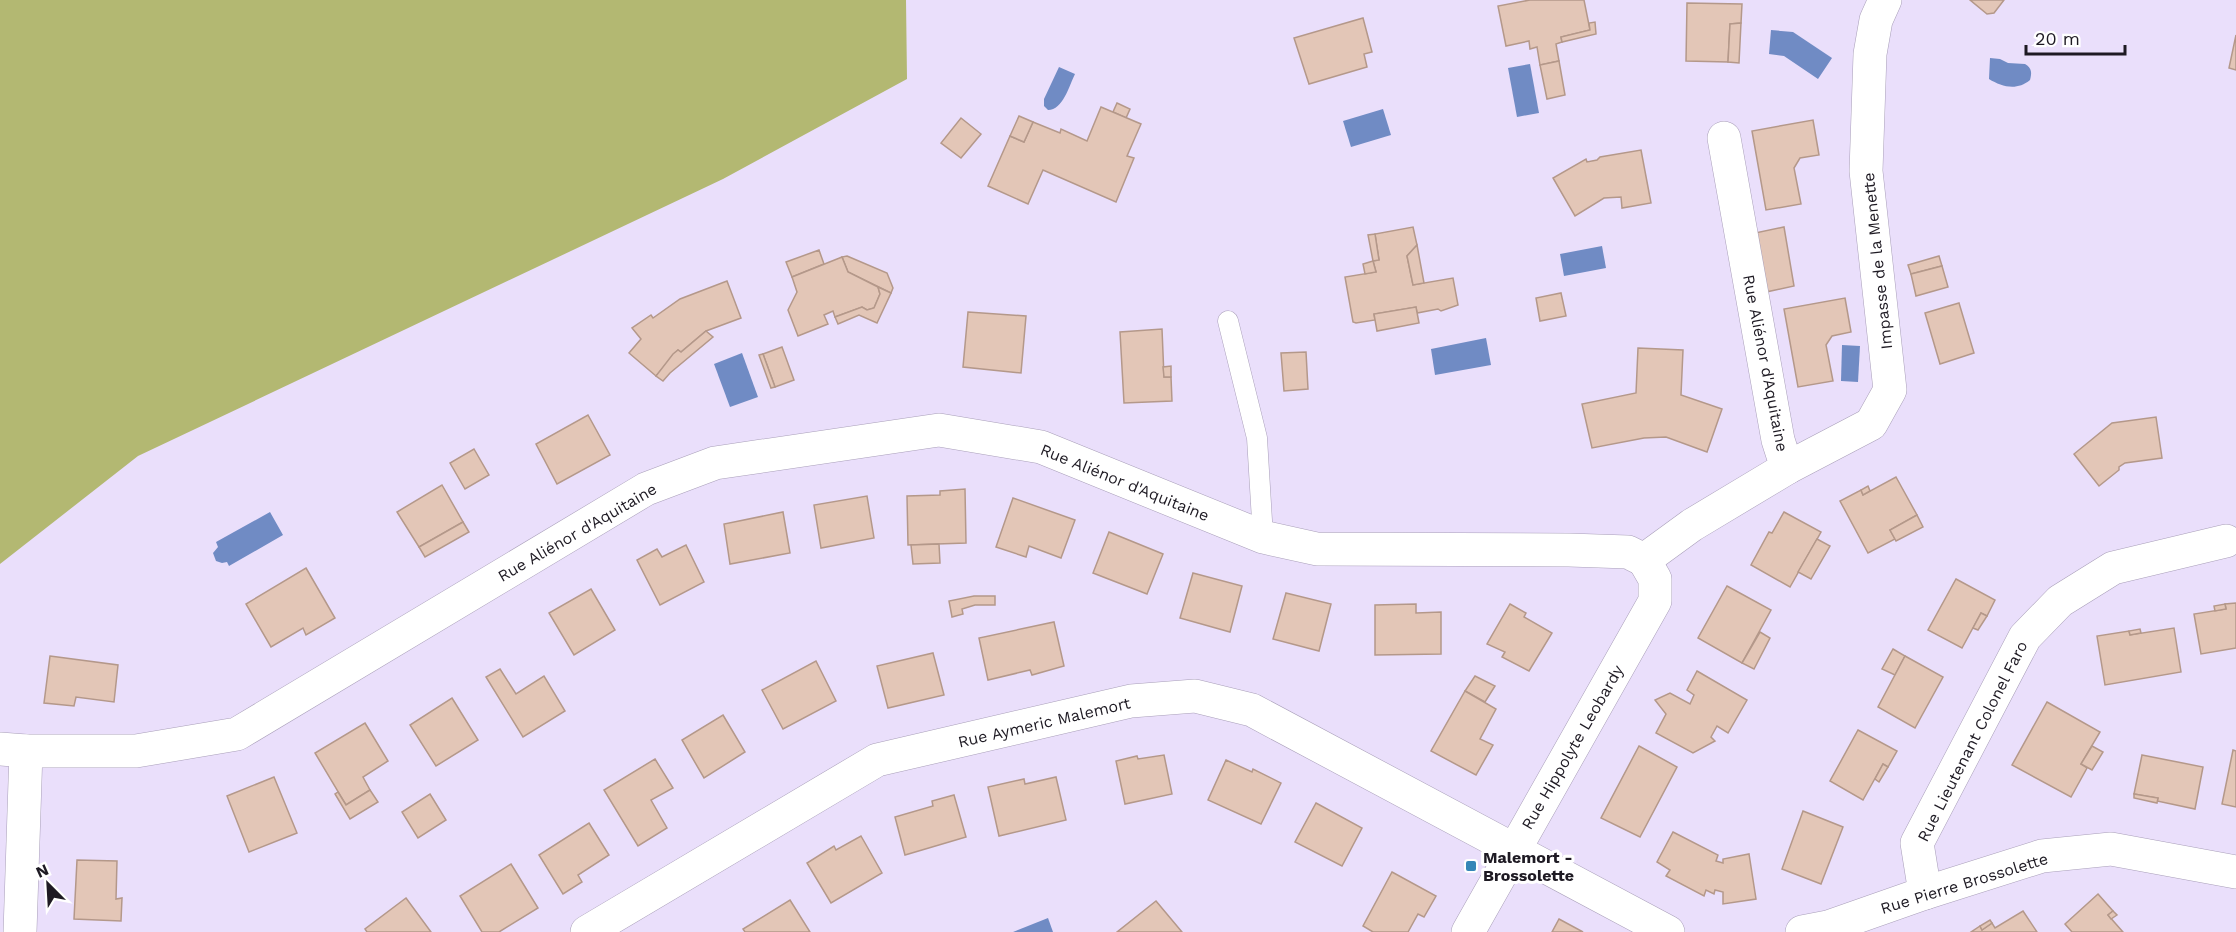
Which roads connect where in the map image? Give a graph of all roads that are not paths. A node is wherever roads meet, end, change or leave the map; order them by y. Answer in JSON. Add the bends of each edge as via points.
{"nodes":[{"id":1,"x":1885,"y":0,"type":"edge"},
{"id":2,"x":1724,"y":138,"type":"dead end"},
{"id":3,"x":1228,"y":321,"type":"dead end"},
{"id":4,"x":1787,"y":468,"type":"junction"},
{"id":5,"x":1263,"y":537,"type":"junction"},
{"id":6,"x":2226,"y":541,"type":"dead end"},
{"id":7,"x":1644,"y":560,"type":"junction"},
{"id":8,"x":13,"y":750,"type":"edge"},
{"id":9,"x":1513,"y":850,"type":"junction"},
{"id":10,"x":2236,"y":872,"type":"edge"},
{"id":11,"x":1925,"y":893,"type":"junction"},
{"id":12,"x":20,"y":932,"type":"edge"},
{"id":13,"x":587,"y":932,"type":"edge"},
{"id":14,"x":1468,"y":932,"type":"edge"},
{"id":15,"x":1668,"y":932,"type":"edge"},
{"id":16,"x":1802,"y":932,"type":"edge"}],
"edges":[{"from":1,"to":4,"type":"street","name":"Impasse de la Menette","via":[[1876,20],[1870,54],[1866,171],[1890,390],[1872,424]]},
{"from":2,"to":4,"type":"street","name":"Rue Aliénor d'Aquitaine","via":[[1778,440]]},
{"from":3,"to":5,"type":"lane","via":[[1257,438]]},
{"from":4,"to":7,"type":"street","name":"Rue Aliénor d'Aquitaine","via":[[1692,525]]},
{"from":5,"to":7,"type":"street","name":"Rue Aliénor d'Aquitaine","via":[[1317,549],[1569,550],[1628,552]]},
{"from":5,"to":8,"type":"street","name":"Rue Aliénor d'Aquitaine","via":[[1041,447],[939,430],[715,463],[646,489],[237,734],[136,751]]},
{"from":6,"to":11,"type":"street","name":"Rue Lieutenant Colonel Faro","via":[[2112,568],[2060,601],[2025,637],[1917,843]]},
{"from":7,"to":9,"type":"street","name":"Rue Hippolyte Leobardy","via":[[1656,579],[1655,601]]},
{"from":8,"to":12,"type":"street","name":"Rue Aliénor d'Aquitaine"},
{"from":9,"to":13,"type":"street","name":"Rue Aymeric Malemort","via":[[1252,710],[1195,696],[1131,701],[877,760]]},
{"from":9,"to":14,"type":"street","name":"Rue Hippolyte Leobardy"},
{"from":9,"to":15,"type":"street"},
{"from":10,"to":11,"type":"street","name":"Rue Pierre Brossolette","via":[[2111,849],[2042,856]]},
{"from":11,"to":16,"type":"street","name":"Rue Pierre Brossolette","via":[[1828,927]]}]}
